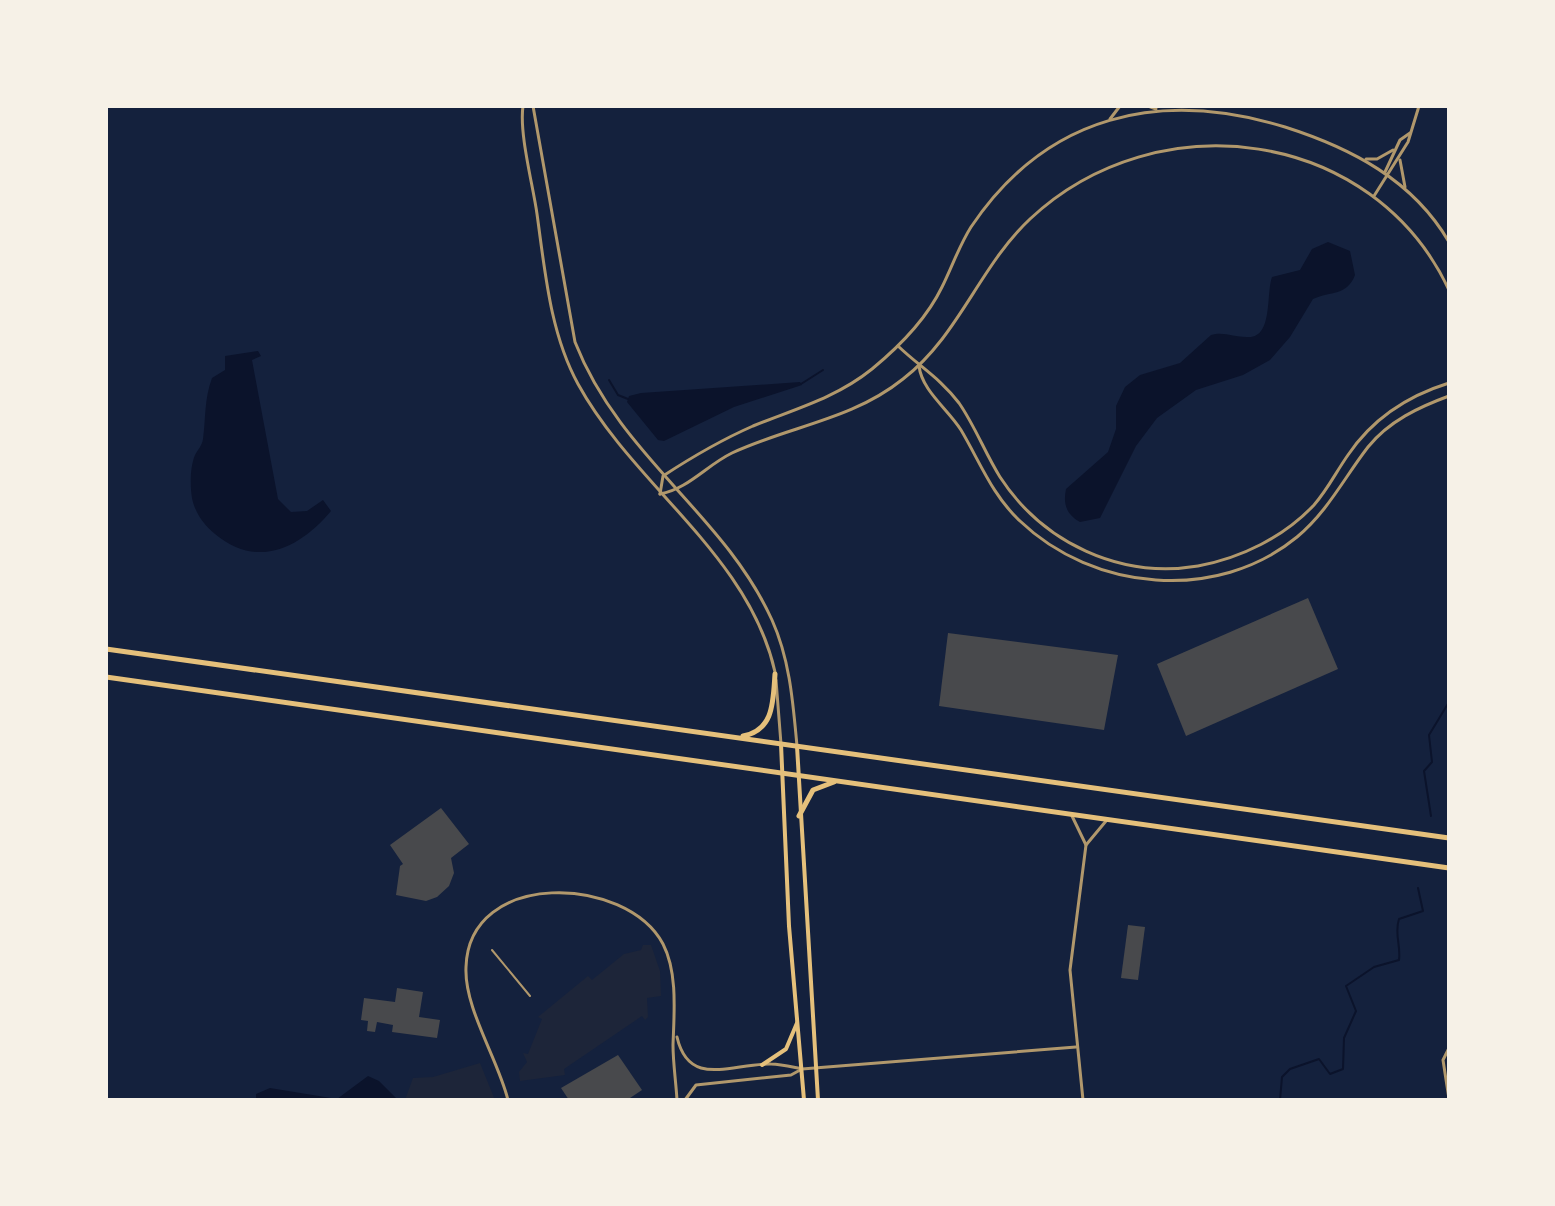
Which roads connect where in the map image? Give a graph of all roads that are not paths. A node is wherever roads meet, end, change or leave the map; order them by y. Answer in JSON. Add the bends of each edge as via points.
{"nodes":[{"id":1,"x":523,"y":106,"type":"edge"},
{"id":2,"x":533,"y":106,"type":"edge"},
{"id":3,"x":1120,"y":106,"type":"edge"},
{"id":4,"x":1148,"y":106,"type":"edge"},
{"id":5,"x":1419,"y":106,"type":"edge"},
{"id":6,"x":1160,"y":110,"type":"junction"},
{"id":7,"x":1109,"y":121,"type":"junction"},
{"id":8,"x":1410,"y":133,"type":"junction"},
{"id":9,"x":1395,"y":148,"type":"junction"},
{"id":10,"x":1400,"y":156,"type":"junction"},
{"id":11,"x":1365,"y":159,"type":"junction"},
{"id":12,"x":1386,"y":174,"type":"junction"},
{"id":13,"x":1406,"y":190,"type":"junction"},
{"id":14,"x":1374,"y":196,"type":"junction"},
{"id":15,"x":1449,"y":242,"type":"edge"},
{"id":16,"x":1449,"y":290,"type":"edge"},
{"id":17,"x":898,"y":346,"type":"junction"},
{"id":18,"x":919,"y":366,"type":"junction"},
{"id":19,"x":1449,"y":383,"type":"edge"},
{"id":20,"x":1449,"y":396,"type":"edge"},
{"id":21,"x":663,"y":476,"type":"junction"},
{"id":22,"x":678,"y":491,"type":"junction"},
{"id":23,"x":660,"y":494,"type":"junction"},
{"id":24,"x":106,"y":649,"type":"edge"},
{"id":25,"x":775,"y":674,"type":"junction"},
{"id":26,"x":106,"y":677,"type":"edge"},
{"id":27,"x":738,"y":737,"type":"junction"},
{"id":28,"x":781,"y":744,"type":"junction"},
{"id":29,"x":797,"y":746,"type":"junction"},
{"id":30,"x":780,"y":772,"type":"junction"},
{"id":31,"x":798,"y":775,"type":"junction"},
{"id":32,"x":839,"y":781,"type":"junction"},
{"id":33,"x":1069,"y":813,"type":"junction"},
{"id":34,"x":799,"y":816,"type":"junction"},
{"id":35,"x":1110,"y":819,"type":"junction"},
{"id":36,"x":1449,"y":838,"type":"edge"},
{"id":37,"x":1086,"y":845,"type":"junction"},
{"id":38,"x":1449,"y":868,"type":"edge"},
{"id":39,"x":492,"y":950,"type":"dead end"},
{"id":40,"x":530,"y":996,"type":"dead end"},
{"id":41,"x":798,"y":1021,"type":"junction"},
{"id":42,"x":676,"y":1033,"type":"junction"},
{"id":43,"x":1076,"y":1047,"type":"junction"},
{"id":44,"x":1449,"y":1048,"type":"edge"},
{"id":45,"x":762,"y":1065,"type":"junction"},
{"id":46,"x":815,"y":1068,"type":"junction"},
{"id":47,"x":802,"y":1069,"type":"junction"},
{"id":48,"x":1449,"y":1099,"type":"edge"},
{"id":49,"x":508,"y":1100,"type":"edge"},
{"id":50,"x":677,"y":1100,"type":"edge"},
{"id":51,"x":685,"y":1100,"type":"edge"},
{"id":52,"x":804,"y":1100,"type":"edge"},
{"id":53,"x":818,"y":1100,"type":"edge"},
{"id":54,"x":1083,"y":1100,"type":"edge"}],
"edges":[{"from":1,"to":23,"type":"street","via":[[548,294],[567,362],[590,404]]},
{"from":2,"to":21,"type":"street","via":[[575,342],[601,398]]},
{"from":3,"to":7,"type":"street"},
{"from":4,"to":6,"type":"street"},
{"from":5,"to":8,"type":"street"},
{"from":6,"to":7,"type":"street"},
{"from":6,"to":11,"type":"street","via":[[1251,117],[1320,138]]},
{"from":7,"to":17,"type":"street","via":[[1045,151],[1002,188],[963,239],[933,302]]},
{"from":8,"to":9,"type":"street"},
{"from":8,"to":10,"type":"street"},
{"from":9,"to":11,"type":"street"},
{"from":9,"to":12,"type":"street"},
{"from":10,"to":12,"type":"street"},
{"from":10,"to":13,"type":"street"},
{"from":11,"to":12,"type":"street"},
{"from":12,"to":13,"type":"street"},
{"from":12,"to":14,"type":"street"},
{"from":13,"to":15,"type":"street"},
{"from":14,"to":16,"type":"street","via":[[1420,241]]},
{"from":14,"to":18,"type":"street","via":[[1314,162],[1251,149],[1180,149],[1120,164],[1065,192],[1017,232]]},
{"from":17,"to":18,"type":"street"},
{"from":17,"to":21,"type":"street","via":[[843,389],[732,435]]},
{"from":18,"to":19,"type":"street","via":[[933,371],[958,402],[1002,479],[1042,524],[1091,553],[1158,570],[1224,560],[1274,537],[1312,506],[1378,420],[1417,394]]},
{"from":18,"to":20,"type":"street","via":[[920,380],[961,431],[993,490],[1029,530],[1095,566],[1170,582],[1215,576],[1271,555],[1321,515],[1369,445],[1390,426]]},
{"from":18,"to":22,"type":"street","via":[[864,405],[730,454]]},
{"from":21,"to":22,"type":"street"},
{"from":21,"to":23,"type":"street"},
{"from":22,"to":23,"type":"street"},
{"from":22,"to":29,"type":"street","via":[[745,571],[773,620],[788,669]]},
{"from":23,"to":25,"type":"street","via":[[730,573],[758,623]]},
{"from":24,"to":27,"type":"highway"},
{"from":25,"to":27,"type":"highway","via":[[768,721],[762,730]]},
{"from":25,"to":28,"type":"street"},
{"from":26,"to":30,"type":"highway"},
{"from":27,"to":28,"type":"highway"},
{"from":28,"to":29,"type":"highway"},
{"from":28,"to":30,"type":"main road"},
{"from":29,"to":31,"type":"main road"},
{"from":29,"to":36,"type":"highway"},
{"from":30,"to":31,"type":"highway"},
{"from":30,"to":41,"type":"main road"},
{"from":31,"to":32,"type":"highway"},
{"from":31,"to":34,"type":"main road"},
{"from":32,"to":33,"type":"highway"},
{"from":32,"to":34,"type":"highway","via":[[813,790]]},
{"from":33,"to":35,"type":"highway"},
{"from":33,"to":37,"type":"street"},
{"from":34,"to":46,"type":"main road"},
{"from":35,"to":37,"type":"street"},
{"from":35,"to":38,"type":"highway"},
{"from":37,"to":43,"type":"street","via":[[1070,970]]},
{"from":39,"to":40,"type":"lane"},
{"from":41,"to":45,"type":"main road","via":[[786,1049]]},
{"from":41,"to":47,"type":"main road"},
{"from":42,"to":45,"type":"street","via":[[683,1057],[701,1069]]},
{"from":42,"to":49,"type":"street","via":[[668,958],[662,941],[642,918],[599,900],[545,893],[519,896],[485,919],[470,945],[465,969]]},
{"from":42,"to":50,"type":"street"},
{"from":43,"to":46,"type":"street"},
{"from":43,"to":54,"type":"street"},
{"from":44,"to":48,"type":"street","via":[[1443,1060]]},
{"from":45,"to":47,"type":"street"},
{"from":46,"to":47,"type":"street"},
{"from":46,"to":53,"type":"main road"},
{"from":47,"to":51,"type":"street","via":[[791,1075],[696,1085]]},
{"from":47,"to":52,"type":"main road"}]}
